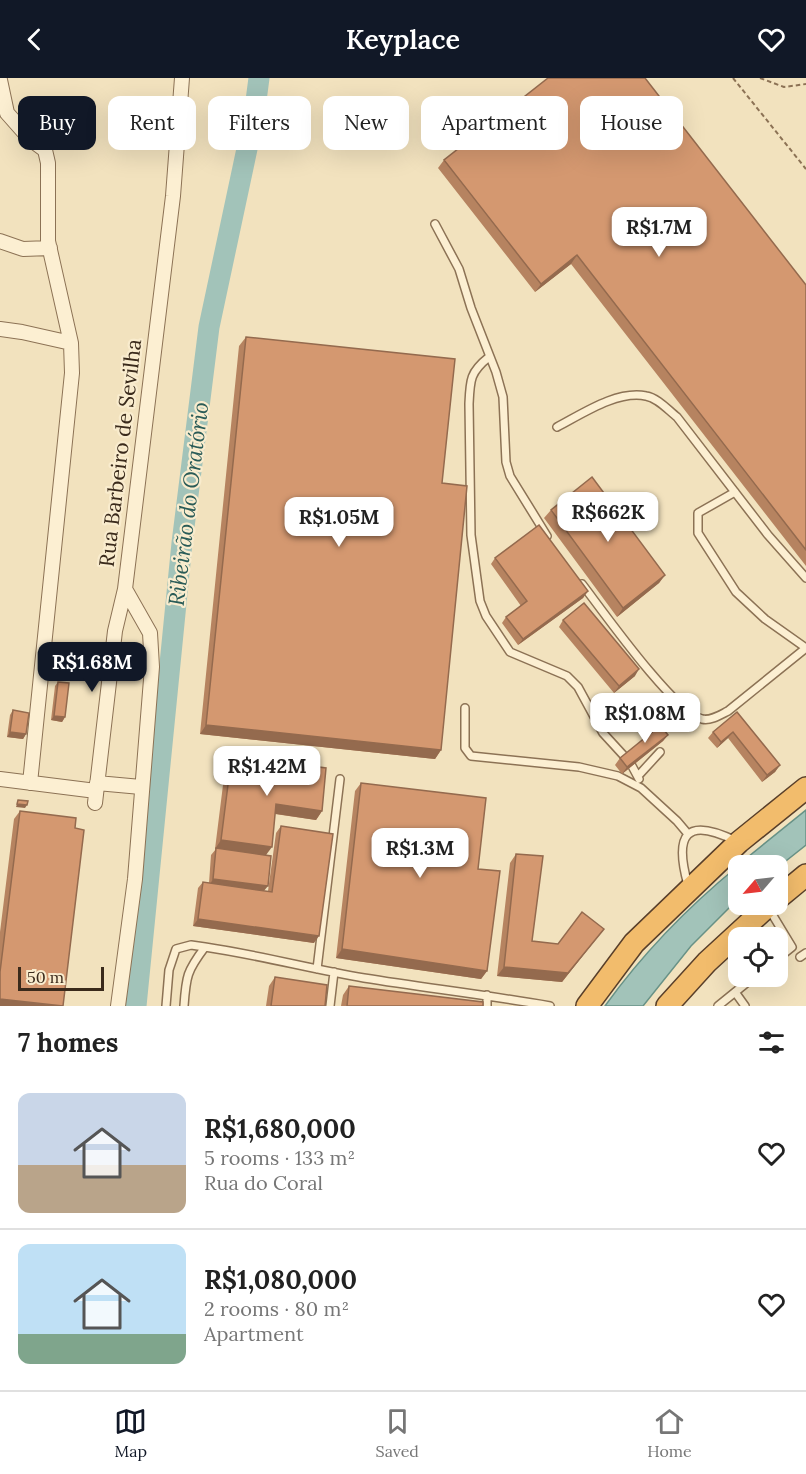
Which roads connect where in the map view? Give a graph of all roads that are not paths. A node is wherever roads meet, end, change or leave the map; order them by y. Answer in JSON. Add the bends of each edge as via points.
{"nodes":[{"id":1,"x":182,"y":78,"type":"edge"},
{"id":2,"x":1,"y":82,"type":"edge"},
{"id":3,"x":435,"y":224,"type":"dead end"},
{"id":4,"x":0,"y":241,"type":"edge"},
{"id":5,"x":50,"y":248,"type":"junction"},
{"id":6,"x":0,"y":329,"type":"edge"},
{"id":7,"x":71,"y":343,"type":"junction"},
{"id":8,"x":489,"y":357,"type":"junction"},
{"id":9,"x":557,"y":427,"type":"dead end"},
{"id":10,"x":735,"y":492,"type":"junction"},
{"id":11,"x":550,"y":541,"type":"edge"},
{"id":12,"x":806,"y":578,"type":"edge"},
{"id":13,"x":579,"y":579,"type":"edge"},
{"id":14,"x":125,"y":589,"type":"junction"},
{"id":15,"x":806,"y":648,"type":"edge"},
{"id":16,"x":465,"y":708,"type":"dead end"},
{"id":17,"x":660,"y":752,"type":"edge"},
{"id":18,"x":625,"y":757,"type":"edge"},
{"id":19,"x":632,"y":766,"type":"edge"},
{"id":20,"x":638,"y":776,"type":"junction"},
{"id":21,"x":0,"y":779,"type":"edge"},
{"id":22,"x":340,"y":779,"type":"dead end"},
{"id":23,"x":30,"y":783,"type":"junction"},
{"id":24,"x":141,"y":787,"type":"junction"},
{"id":25,"x":641,"y":788,"type":"junction"},
{"id":26,"x":806,"y":788,"type":"edge"},
{"id":27,"x":96,"y":792,"type":"junction"},
{"id":28,"x":687,"y":834,"type":"junction"},
{"id":29,"x":739,"y":842,"type":"junction"},
{"id":30,"x":806,"y":875,"type":"edge"},
{"id":31,"x":689,"y":889,"type":"junction"},
{"id":32,"x":788,"y":890,"type":"edge"},
{"id":33,"x":759,"y":915,"type":"edge"},
{"id":34,"x":205,"y":947,"type":"junction"},
{"id":35,"x":317,"y":969,"type":"junction"},
{"id":36,"x":334,"y":972,"type":"junction"},
{"id":37,"x":741,"y":987,"type":"edge"},
{"id":38,"x":735,"y":992,"type":"junction"},
{"id":39,"x":488,"y":995,"type":"junction"},
{"id":40,"x":118,"y":1006,"type":"edge"},
{"id":41,"x":166,"y":1006,"type":"edge"},
{"id":42,"x":183,"y":1006,"type":"edge"},
{"id":43,"x":330,"y":1006,"type":"edge"},
{"id":44,"x":487,"y":1006,"type":"edge"},
{"id":45,"x":550,"y":1006,"type":"edge"},
{"id":46,"x":587,"y":1006,"type":"edge"},
{"id":47,"x":668,"y":1006,"type":"edge"},
{"id":48,"x":718,"y":1006,"type":"edge"},
{"id":49,"x":745,"y":1006,"type":"edge"}],
"edges":[{"from":1,"to":14,"type":"street","name":"Rua Barbeiro de Sevilha","via":[[173,196]]},
{"from":2,"to":5,"type":"street","via":[[7,113],[45,150]]},
{"from":3,"to":8,"type":"lane","via":[[459,269]]},
{"from":4,"to":5,"type":"street","via":[[23,249]]},
{"from":5,"to":7,"type":"street"},
{"from":6,"to":7,"type":"street"},
{"from":7,"to":23,"type":"street","via":[[72,373]]},
{"from":8,"to":11,"type":"lane","via":[[503,397],[510,476]]},
{"from":8,"to":18,"type":"lane","via":[[474,371],[469,404],[471,535],[480,600],[490,624],[510,652],[567,676],[578,687],[603,733]]},
{"from":9,"to":10,"type":"lane","via":[[621,395],[647,396],[677,417]]},
{"from":10,"to":12,"type":"lane"},
{"from":10,"to":15,"type":"lane","via":[[698,513],[698,533],[736,592]]},
{"from":13,"to":15,"type":"lane","via":[[666,690],[693,715],[703,719],[728,711]]},
{"from":14,"to":24,"type":"street","name":"Rua Barbeiro de Sevilha","via":[[152,641]]},
{"from":14,"to":27,"type":"street","via":[[115,631]]},
{"from":16,"to":25,"type":"lane","via":[[465,748],[471,756],[579,767],[618,777]]},
{"from":17,"to":20,"type":"lane"},
{"from":19,"to":20,"type":"lane"},
{"from":20,"to":25,"type":"lane"},
{"from":21,"to":23,"type":"street"},
{"from":22,"to":35,"type":"lane"},
{"from":23,"to":27,"type":"street"},
{"from":24,"to":27,"type":"street"},
{"from":24,"to":40,"type":"street","name":"Rua Barbeiro de Sevilha","via":[[135,879]]},
{"from":25,"to":28,"type":"lane"},
{"from":26,"to":29,"type":"highway"},
{"from":28,"to":29,"type":"lane","via":[[707,830]]},
{"from":28,"to":31,"type":"lane","via":[[682,855]]},
{"from":29,"to":31,"type":"highway"},
{"from":30,"to":32,"type":"highway"},
{"from":31,"to":46,"type":"highway","via":[[634,943]]},
{"from":33,"to":47,"type":"highway","via":[[707,962]]},
{"from":34,"to":35,"type":"lane"},
{"from":34,"to":41,"type":"lane","via":[[176,949],[169,970]]},
{"from":34,"to":42,"type":"lane","via":[[189,968]]},
{"from":35,"to":36,"type":"lane"},
{"from":36,"to":39,"type":"lane"},
{"from":36,"to":43,"type":"lane"},
{"from":37,"to":38,"type":"lane"},
{"from":38,"to":48,"type":"lane"},
{"from":38,"to":49,"type":"lane"},
{"from":39,"to":44,"type":"lane"},
{"from":39,"to":45,"type":"lane"}]}
